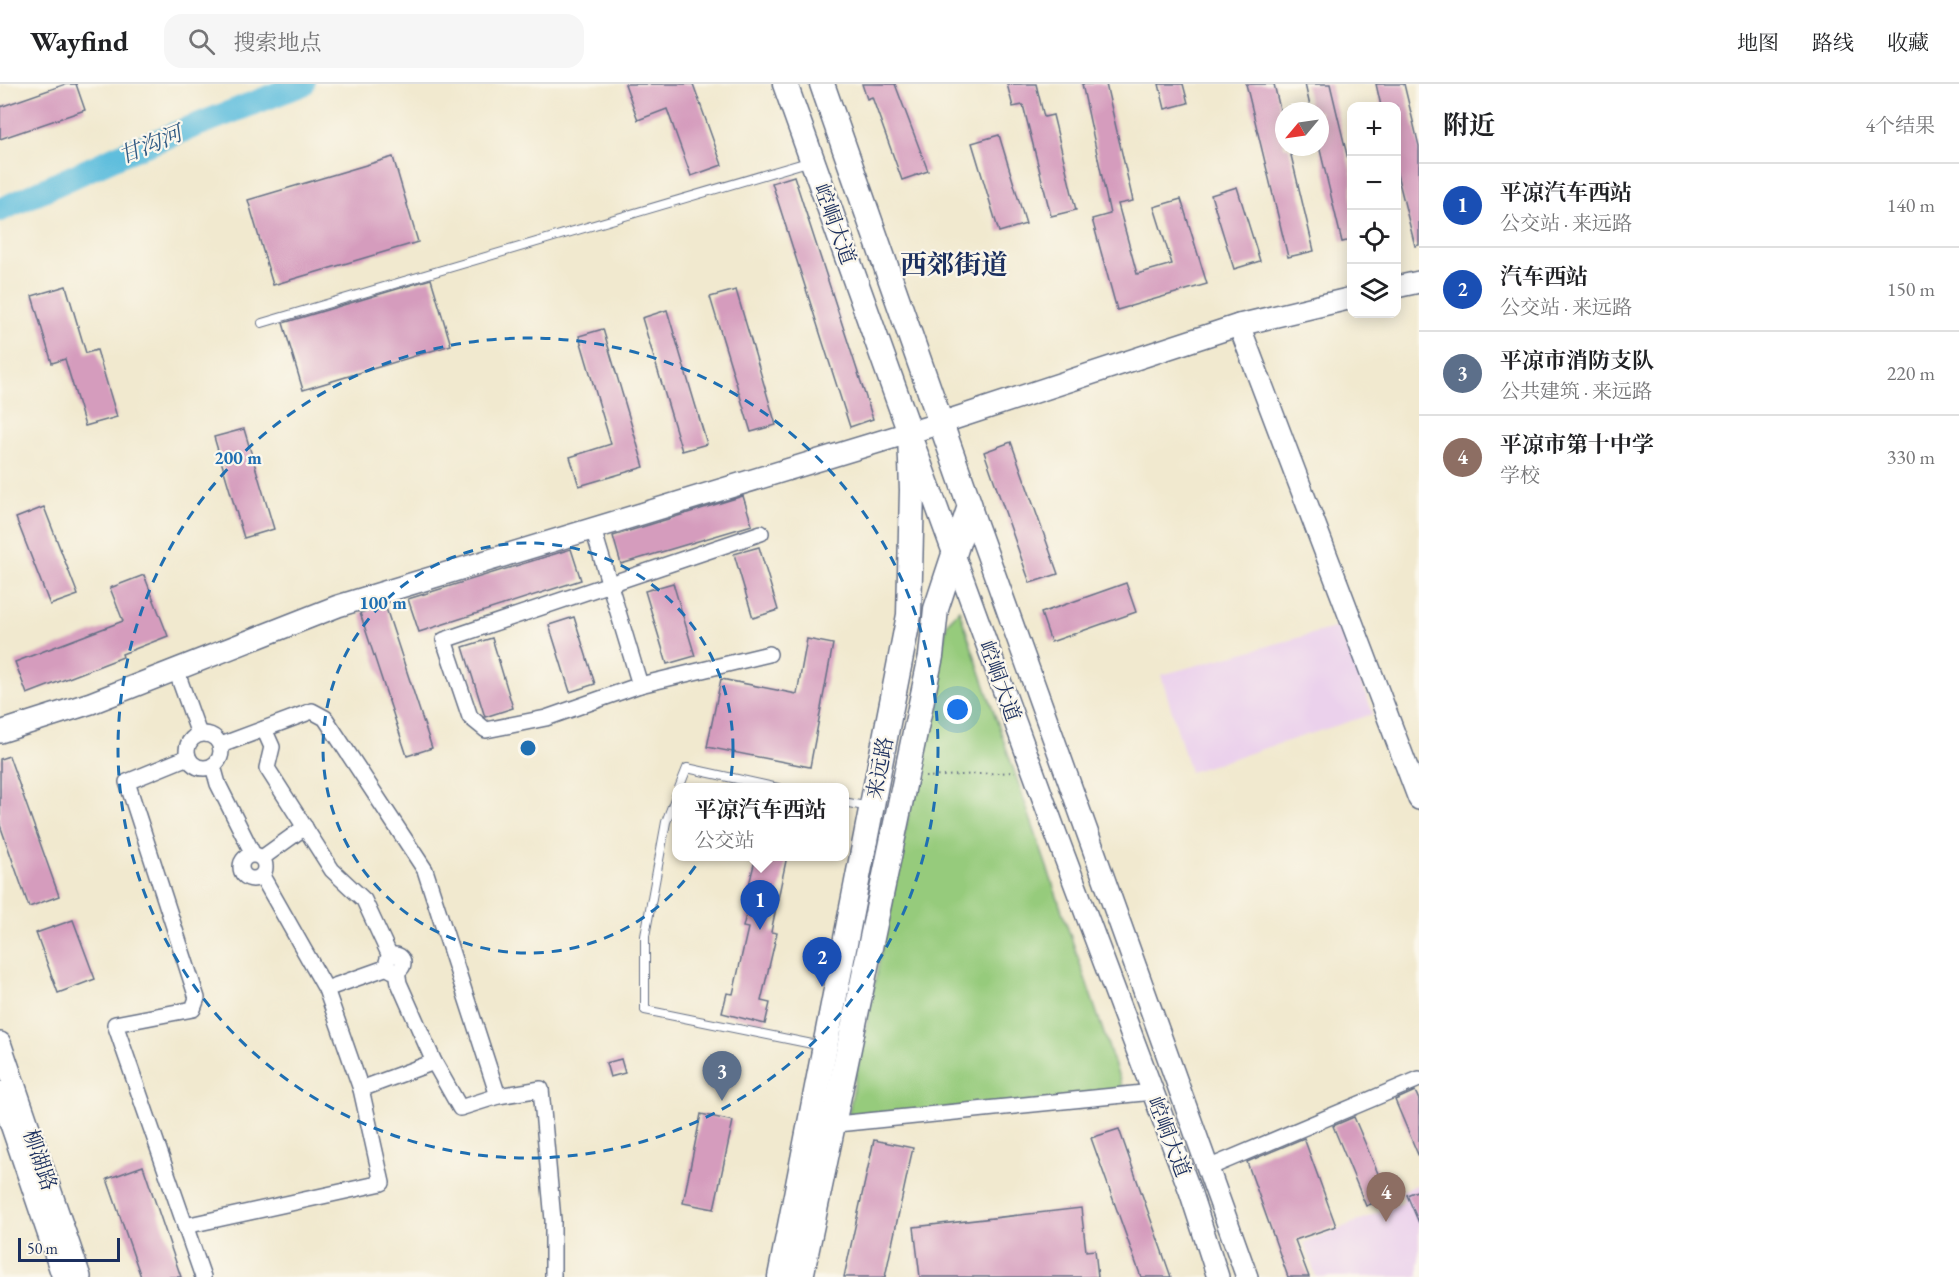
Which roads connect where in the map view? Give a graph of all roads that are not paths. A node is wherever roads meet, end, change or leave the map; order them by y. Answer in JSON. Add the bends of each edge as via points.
{"nodes":[{"id":1,"x":784,"y":84,"type":"edge"},
{"id":2,"x":822,"y":84,"type":"edge"},
{"id":3,"x":812,"y":161,"type":"junction"},
{"id":4,"x":1419,"y":282,"type":"edge"},
{"id":5,"x":1401,"y":286,"type":"edge"},
{"id":6,"x":1347,"y":299,"type":"edge"},
{"id":7,"x":262,"y":323,"type":"dead end"},
{"id":8,"x":1239,"y":326,"type":"junction"},
{"id":9,"x":941,"y":423,"type":"junction"},
{"id":10,"x":910,"y":433,"type":"junction"},
{"id":11,"x":970,"y":506,"type":"junction"},
{"id":12,"x":593,"y":529,"type":"junction"},
{"id":13,"x":761,"y":534,"type":"dead end"},
{"id":14,"x":953,"y":551,"type":"junction"},
{"id":15,"x":609,"y":585,"type":"junction"},
{"id":16,"x":769,"y":654,"type":"dead end"},
{"id":17,"x":176,"y":670,"type":"junction"},
{"id":18,"x":640,"y":685,"type":"junction"},
{"id":19,"x":264,"y":729,"type":"junction"},
{"id":20,"x":0,"y":732,"type":"edge"},
{"id":21,"x":199,"y":734,"type":"junction"},
{"id":22,"x":221,"y":745,"type":"junction"},
{"id":23,"x":188,"y":757,"type":"junction"},
{"id":24,"x":213,"y":766,"type":"junction"},
{"id":25,"x":681,"y":783,"type":"edge"},
{"id":26,"x":755,"y":783,"type":"edge"},
{"id":27,"x":1419,"y":799,"type":"edge"},
{"id":28,"x":849,"y":803,"type":"edge"},
{"id":29,"x":672,"y":806,"type":"edge"},
{"id":30,"x":873,"y":808,"type":"junction"},
{"id":31,"x":305,"y":827,"type":"junction"},
{"id":32,"x":258,"y":856,"type":"junction"},
{"id":33,"x":262,"y":876,"type":"junction"},
{"id":34,"x":392,"y":965,"type":"junction"},
{"id":35,"x":326,"y":989,"type":"junction"},
{"id":36,"x":0,"y":1043,"type":"edge"},
{"id":37,"x":826,"y":1047,"type":"junction"},
{"id":38,"x":434,"y":1062,"type":"junction"},
{"id":39,"x":1419,"y":1079,"type":"edge"},
{"id":40,"x":361,"y":1089,"type":"junction"},
{"id":41,"x":0,"y":1092,"type":"edge"},
{"id":42,"x":1153,"y":1092,"type":"junction"},
{"id":43,"x":498,"y":1096,"type":"junction"},
{"id":44,"x":822,"y":1125,"type":"junction"},
{"id":45,"x":1208,"y":1168,"type":"junction"},
{"id":46,"x":185,"y":1226,"type":"junction"},
{"id":47,"x":63,"y":1277,"type":"edge"},
{"id":48,"x":80,"y":1277,"type":"edge"},
{"id":49,"x":202,"y":1277,"type":"edge"},
{"id":50,"x":554,"y":1277,"type":"edge"},
{"id":51,"x":780,"y":1277,"type":"edge"},
{"id":52,"x":801,"y":1277,"type":"edge"},
{"id":53,"x":1218,"y":1277,"type":"edge"},
{"id":54,"x":1247,"y":1277,"type":"edge"}],
"edges":[{"from":1,"to":3,"type":"main road","name":"崆峒大道"},
{"from":2,"to":9,"type":"main road","name":"崆峒大道"},
{"from":3,"to":7,"type":"lane"},
{"from":3,"to":10,"type":"main road","name":"崆峒大道"},
{"from":4,"to":5,"type":"main road"},
{"from":6,"to":8,"type":"main road"},
{"from":8,"to":9,"type":"main road"},
{"from":8,"to":27,"type":"main road"},
{"from":9,"to":10,"type":"main road"},
{"from":9,"to":11,"type":"main road","name":"崆峒大道"},
{"from":10,"to":12,"type":"main road"},
{"from":10,"to":14,"type":"main road","name":"崆峒大道"},
{"from":10,"to":30,"type":"main road","name":"来远路","via":[[909,615]]},
{"from":11,"to":14,"type":"main road","name":"来远路"},
{"from":11,"to":45,"type":"main road","name":"崆峒大道"},
{"from":12,"to":15,"type":"street"},
{"from":12,"to":17,"type":"main road","via":[[338,606]]},
{"from":13,"to":15,"type":"street"},
{"from":14,"to":42,"type":"main road","name":"崆峒大道"},
{"from":14,"to":44,"type":"main road","name":"来远路","via":[[936,609],[931,656],[905,778]]},
{"from":15,"to":18,"type":"street"},
{"from":15,"to":18,"type":"street","via":[[444,640],[470,717],[486,730],[546,718]]},
{"from":16,"to":18,"type":"street"},
{"from":17,"to":20,"type":"main road"},
{"from":17,"to":21,"type":"street"},
{"from":19,"to":22,"type":"street"},
{"from":19,"to":31,"type":"street","via":[[272,747],[267,768]]},
{"from":19,"to":43,"type":"street","via":[[312,711],[325,718],[424,870]]},
{"from":21,"to":22,"type":"street","via":[[210,734]]},
{"from":21,"to":23,"type":"street","via":[[190,740]]},
{"from":22,"to":24,"type":"street","via":[[221,757]]},
{"from":23,"to":24,"type":"street","via":[[195,766]]},
{"from":23,"to":46,"type":"street","via":[[127,782],[197,998],[194,1009],[115,1024]]},
{"from":24,"to":32,"type":"street","via":[[218,784]]},
{"from":25,"to":26,"type":"lane","via":[[687,768]]},
{"from":28,"to":30,"type":"lane"},
{"from":29,"to":37,"type":"lane","via":[[645,936],[645,1010]]},
{"from":30,"to":37,"type":"main road","name":"来远路"},
{"from":31,"to":32,"type":"street"},
{"from":31,"to":34,"type":"street","via":[[332,870],[363,900]]},
{"from":32,"to":33,"type":"street","via":[[266,867]]},
{"from":32,"to":33,"type":"street","via":[[241,862],[242,871],[248,878]]},
{"from":33,"to":35,"type":"street"},
{"from":34,"to":35,"type":"street"},
{"from":34,"to":38,"type":"street"},
{"from":35,"to":40,"type":"street"},
{"from":36,"to":48,"type":"main road","name":"柳湖路"},
{"from":37,"to":44,"type":"main road","name":"来远路"},
{"from":38,"to":40,"type":"street"},
{"from":38,"to":43,"type":"street","via":[[460,1108]]},
{"from":39,"to":45,"type":"street"},
{"from":40,"to":46,"type":"street","via":[[382,1183]]},
{"from":41,"to":47,"type":"main road","name":"柳湖路"},
{"from":42,"to":44,"type":"street"},
{"from":42,"to":53,"type":"main road","name":"崆峒大道"},
{"from":43,"to":50,"type":"street","via":[[541,1089]]},
{"from":44,"to":51,"type":"main road","name":"来远路"},
{"from":44,"to":52,"type":"main road","name":"来远路"},
{"from":45,"to":54,"type":"main road","name":"崆峒大道"},
{"from":46,"to":49,"type":"street"}]}
